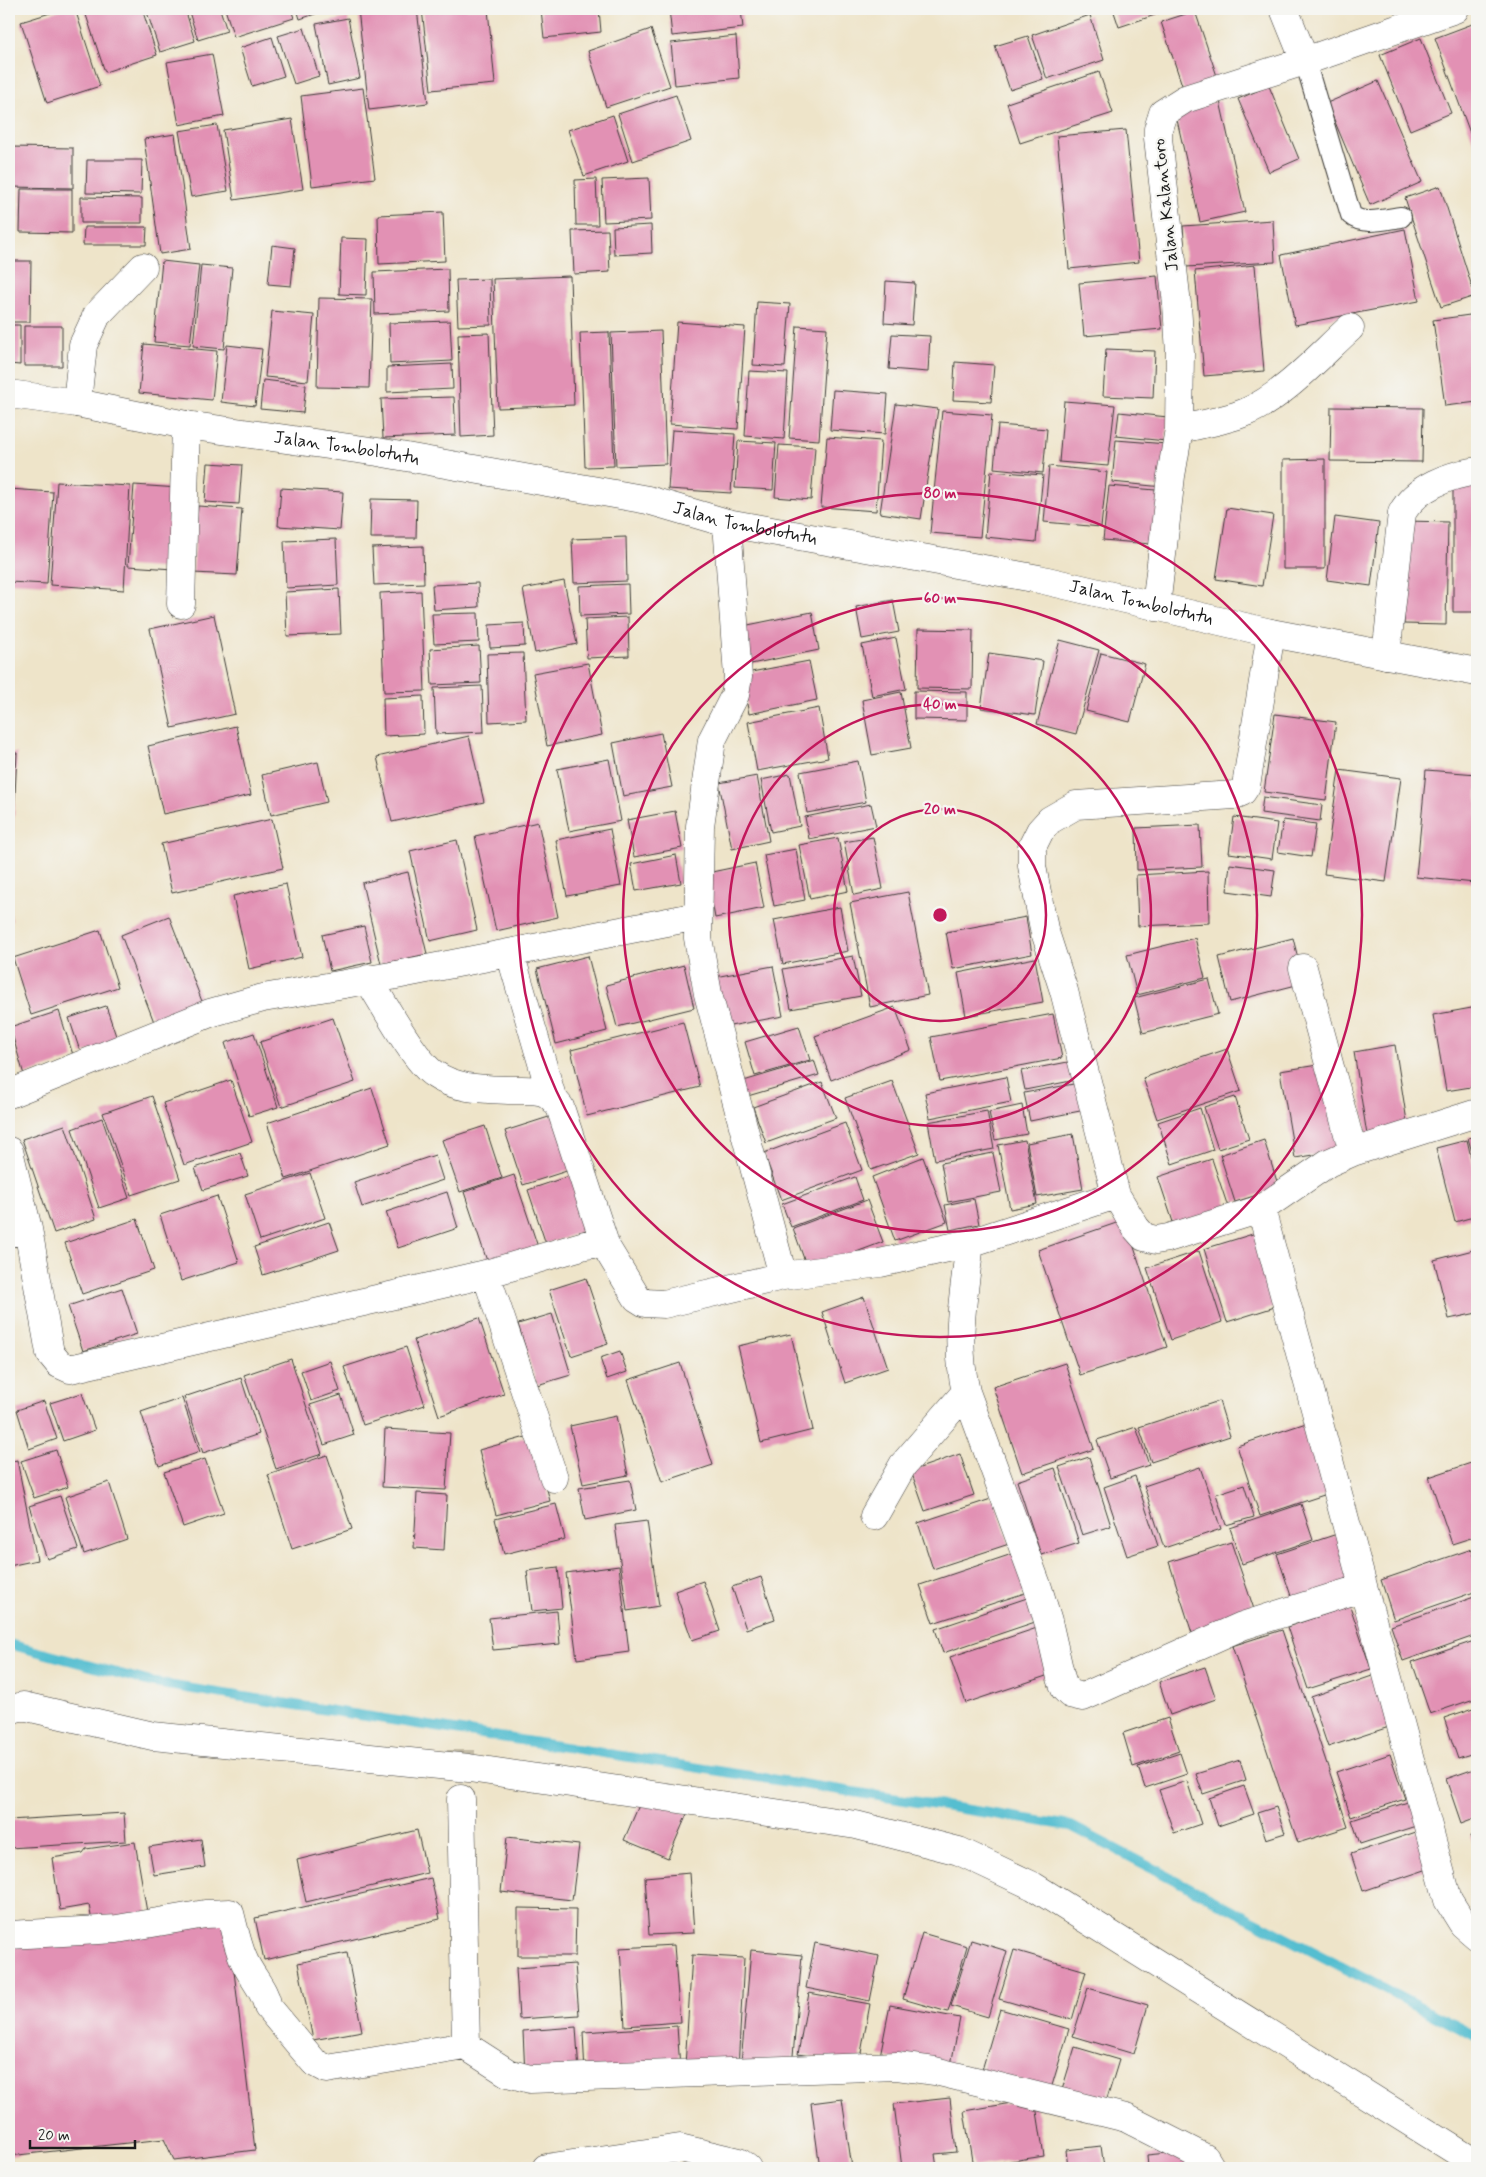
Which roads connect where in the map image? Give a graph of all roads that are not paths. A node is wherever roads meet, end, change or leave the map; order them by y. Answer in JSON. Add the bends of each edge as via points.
{"nodes":[{"id":1,"x":1284,"y":9,"type":"edge"},
{"id":2,"x":1455,"y":9,"type":"edge"},
{"id":3,"x":1305,"y":61,"type":"junction"},
{"id":4,"x":1401,"y":217,"type":"dead end"},
{"id":5,"x":143,"y":267,"type":"dead end"},
{"id":6,"x":1350,"y":328,"type":"dead end"},
{"id":7,"x":9,"y":394,"type":"edge"},
{"id":8,"x":77,"y":403,"type":"junction"},
{"id":9,"x":186,"y":425,"type":"junction"},
{"id":10,"x":1179,"y":429,"type":"junction"},
{"id":11,"x":1477,"y":471,"type":"edge"},
{"id":12,"x":728,"y":522,"type":"junction"},
{"id":13,"x":181,"y":604,"type":"dead end"},
{"id":14,"x":1156,"y":607,"type":"junction"},
{"id":15,"x":1271,"y":633,"type":"junction"},
{"id":16,"x":1386,"y":655,"type":"junction"},
{"id":17,"x":1477,"y":672,"type":"edge"},
{"id":18,"x":698,"y":916,"type":"junction"},
{"id":19,"x":510,"y":953,"type":"junction"},
{"id":20,"x":1304,"y":968,"type":"dead end"},
{"id":21,"x":368,"y":979,"type":"junction"},
{"id":22,"x":9,"y":1094,"type":"edge"},
{"id":23,"x":552,"y":1097,"type":"junction"},
{"id":24,"x":1477,"y":1113,"type":"edge"},
{"id":25,"x":9,"y":1151,"type":"edge"},
{"id":26,"x":1353,"y":1152,"type":"junction"},
{"id":27,"x":1116,"y":1195,"type":"junction"},
{"id":28,"x":1261,"y":1209,"type":"junction"},
{"id":29,"x":18,"y":1231,"type":"edge"},
{"id":30,"x":970,"y":1243,"type":"junction"},
{"id":31,"x":606,"y":1247,"type":"junction"},
{"id":32,"x":486,"y":1274,"type":"junction"},
{"id":33,"x":783,"y":1276,"type":"junction"},
{"id":34,"x":966,"y":1392,"type":"junction"},
{"id":35,"x":554,"y":1478,"type":"dead end"},
{"id":36,"x":874,"y":1516,"type":"dead end"},
{"id":37,"x":1362,"y":1588,"type":"junction"},
{"id":38,"x":9,"y":1710,"type":"edge"},
{"id":39,"x":461,"y":1799,"type":"tunnel mouth"},
{"id":40,"x":9,"y":1935,"type":"edge"},
{"id":41,"x":1477,"y":1936,"type":"edge"},
{"id":42,"x":466,"y":2046,"type":"junction"},
{"id":43,"x":1477,"y":2164,"type":"edge"},
{"id":44,"x":546,"y":2168,"type":"edge"},
{"id":45,"x":747,"y":2168,"type":"edge"},
{"id":46,"x":1211,"y":2168,"type":"edge"}],
"edges":[{"from":1,"to":3,"type":"street"},
{"from":2,"to":3,"type":"street","name":"Jalan Kalantoro"},
{"from":3,"to":4,"type":"lane","via":[[1352,215],[1365,221]]},
{"from":3,"to":10,"type":"street","name":"Jalan Kalantoro","via":[[1185,99],[1163,113],[1160,121],[1158,138],[1177,304]]},
{"from":5,"to":8,"type":"street","via":[[97,315],[83,345]]},
{"from":6,"to":10,"type":"street","via":[[1264,402],[1231,417]]},
{"from":7,"to":8,"type":"street","name":"Jalan Tombolotutu"},
{"from":8,"to":9,"type":"street","name":"Jalan Tombolotutu"},
{"from":9,"to":12,"type":"street","name":"Jalan Tombolotutu","via":[[378,452],[648,500]]},
{"from":9,"to":13,"type":"street"},
{"from":10,"to":14,"type":"street","name":"Jalan Kalantoro"},
{"from":11,"to":16,"type":"street","via":[[1423,490],[1402,514]]},
{"from":12,"to":14,"type":"street","name":"Jalan Tombolotutu","via":[[1039,579]]},
{"from":12,"to":18,"type":"street","via":[[738,677],[735,695],[712,740],[700,826]]},
{"from":14,"to":15,"type":"street","name":"Jalan Tombolotutu"},
{"from":15,"to":16,"type":"street","name":"Jalan Tombolotutu"},
{"from":15,"to":27,"type":"street","via":[[1246,786],[1242,792],[1076,805],[1050,820],[1032,846],[1032,866],[1044,929],[1064,991]]},
{"from":16,"to":17,"type":"street","name":"Jalan Tombolotutu"},
{"from":18,"to":19,"type":"street"},
{"from":18,"to":33,"type":"street","via":[[700,956],[708,994]]},
{"from":19,"to":21,"type":"street"},
{"from":19,"to":23,"type":"street"},
{"from":20,"to":26,"type":"street"},
{"from":21,"to":22,"type":"street","via":[[263,998],[210,1013]]},
{"from":21,"to":23,"type":"street","via":[[421,1062],[433,1074],[474,1089],[543,1092]]},
{"from":23,"to":31,"type":"street","via":[[560,1107]]},
{"from":24,"to":26,"type":"street"},
{"from":25,"to":29,"type":"street"},
{"from":26,"to":28,"type":"street","via":[[1311,1173]]},
{"from":27,"to":28,"type":"street","via":[[1140,1233],[1150,1240]]},
{"from":27,"to":30,"type":"street"},
{"from":28,"to":37,"type":"street"},
{"from":29,"to":32,"type":"street","via":[[50,1353],[59,1364],[70,1369]]},
{"from":30,"to":33,"type":"street","via":[[880,1262]]},
{"from":30,"to":34,"type":"street","via":[[960,1321],[960,1353]]},
{"from":31,"to":32,"type":"street","via":[[585,1245]]},
{"from":31,"to":33,"type":"street","via":[[637,1298],[655,1305]]},
{"from":32,"to":35,"type":"street"},
{"from":34,"to":36,"type":"street","via":[[904,1464]]},
{"from":34,"to":37,"type":"street","via":[[1038,1588],[1061,1678],[1070,1694],[1083,1697],[1242,1626]]},
{"from":37,"to":41,"type":"street","via":[[1448,1900],[1463,1924]]},
{"from":38,"to":43,"type":"street","via":[[23,1706],[153,1736],[469,1768],[856,1824],[958,1851],[1033,1886]]},
{"from":39,"to":42,"type":"street"},
{"from":40,"to":42,"type":"street","via":[[118,1930],[205,1914],[230,1913],[242,1956],[251,1976],[266,1995],[268,2007],[314,2062],[327,2070]]},
{"from":42,"to":46,"type":"street","via":[[508,2073],[530,2079],[897,2066],[935,2071],[1126,2118],[1205,2158]]},
{"from":44,"to":45,"type":"street","via":[[680,2148],[739,2162]]}]}
